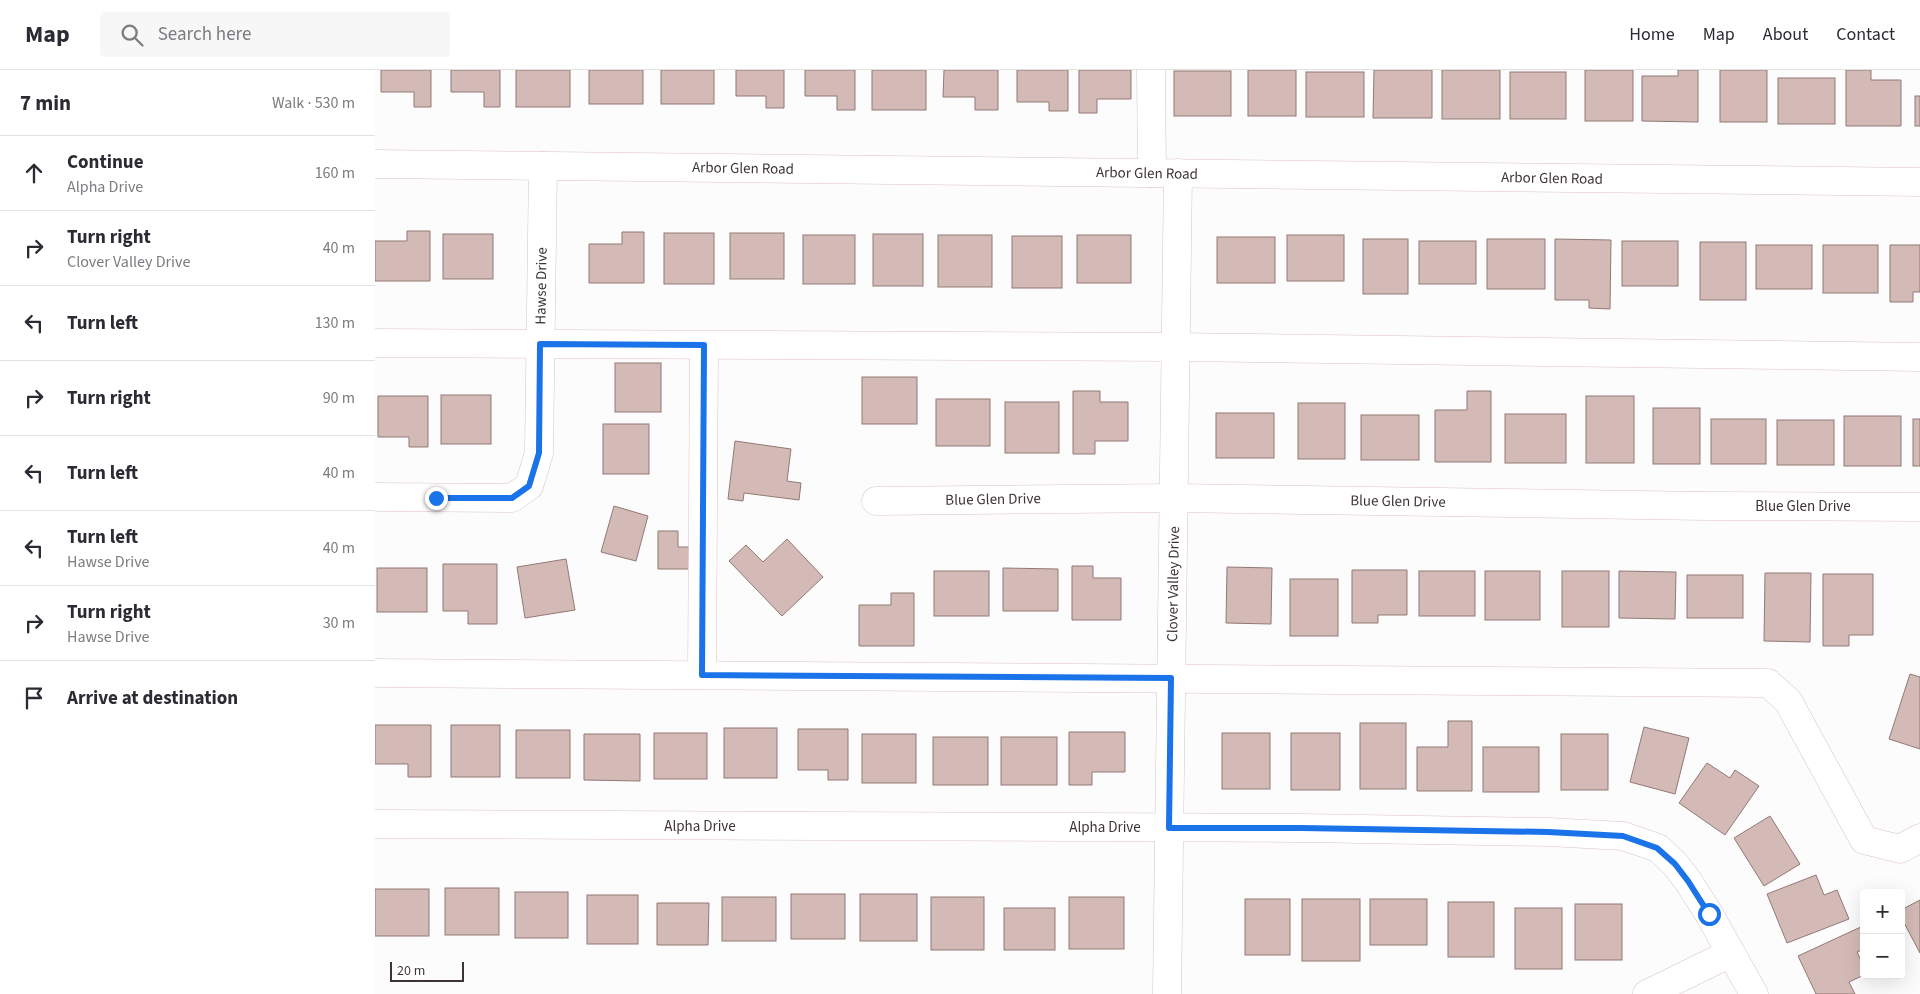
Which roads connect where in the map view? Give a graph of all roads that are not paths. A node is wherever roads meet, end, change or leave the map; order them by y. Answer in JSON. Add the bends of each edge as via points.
{"nodes":[{"id":1,"x":1151,"y":70,"type":"edge"},
{"id":2,"x":375,"y":164,"type":"edge"},
{"id":3,"x":543,"y":166,"type":"junction"},
{"id":4,"x":1165,"y":173,"type":"junction"},
{"id":5,"x":1920,"y":182,"type":"edge"},
{"id":6,"x":375,"y":343,"type":"edge"},
{"id":7,"x":540,"y":344,"type":"junction"},
{"id":8,"x":704,"y":345,"type":"junction"},
{"id":9,"x":1176,"y":347,"type":"junction"},
{"id":10,"x":1920,"y":356,"type":"edge"},
{"id":11,"x":375,"y":496,"type":"edge"},
{"id":12,"x":1174,"y":498,"type":"junction"},
{"id":13,"x":876,"y":500,"type":"dead end"},
{"id":14,"x":1920,"y":507,"type":"edge"},
{"id":15,"x":375,"y":673,"type":"edge"},
{"id":16,"x":702,"y":675,"type":"junction"},
{"id":17,"x":1171,"y":678,"type":"junction"},
{"id":18,"x":375,"y":824,"type":"edge"},
{"id":19,"x":1169,"y":828,"type":"junction"},
{"id":20,"x":1920,"y":838,"type":"edge"},
{"id":21,"x":1731,"y":953,"type":"junction"},
{"id":22,"x":1167,"y":994,"type":"edge"},
{"id":23,"x":1647,"y":994,"type":"edge"},
{"id":24,"x":1754,"y":994,"type":"edge"}],
"edges":[{"from":1,"to":4,"type":"street","name":"Clover Valley Drive"},
{"from":2,"to":3,"type":"street","name":"Arbor Glen Road"},
{"from":3,"to":4,"type":"street","name":"Arbor Glen Road"},
{"from":3,"to":7,"type":"street","name":"Hawse Drive"},
{"from":4,"to":5,"type":"street","name":"Arbor Glen Road"},
{"from":4,"to":9,"type":"street","name":"Clover Valley Drive"},
{"from":6,"to":7,"type":"street"},
{"from":7,"to":8,"type":"street"},
{"from":7,"to":11,"type":"street","name":"Hawse Drive","via":[[539,453],[529,486],[512,498]]},
{"from":8,"to":9,"type":"street"},
{"from":8,"to":16,"type":"street"},
{"from":9,"to":10,"type":"street"},
{"from":9,"to":12,"type":"street","name":"Clover Valley Drive"},
{"from":12,"to":13,"type":"street","name":"Blue Glen Drive"},
{"from":12,"to":14,"type":"street","name":"Blue Glen Drive"},
{"from":12,"to":17,"type":"street","name":"Clover Valley Drive"},
{"from":15,"to":16,"type":"street"},
{"from":16,"to":17,"type":"street"},
{"from":17,"to":19,"type":"street","name":"Clover Valley Drive"},
{"from":17,"to":20,"type":"street","via":[[1768,683],[1787,701],[1864,840],[1900,849]]},
{"from":18,"to":19,"type":"street","name":"Alpha Drive"},
{"from":19,"to":21,"type":"street","name":"Alpha Drive","via":[[1340,828],[1623,836],[1657,848],[1675,864]]},
{"from":19,"to":22,"type":"street","name":"Clover Valley Drive"},
{"from":21,"to":23,"type":"street"},
{"from":21,"to":24,"type":"street","name":"Alpha Drive"}]}
